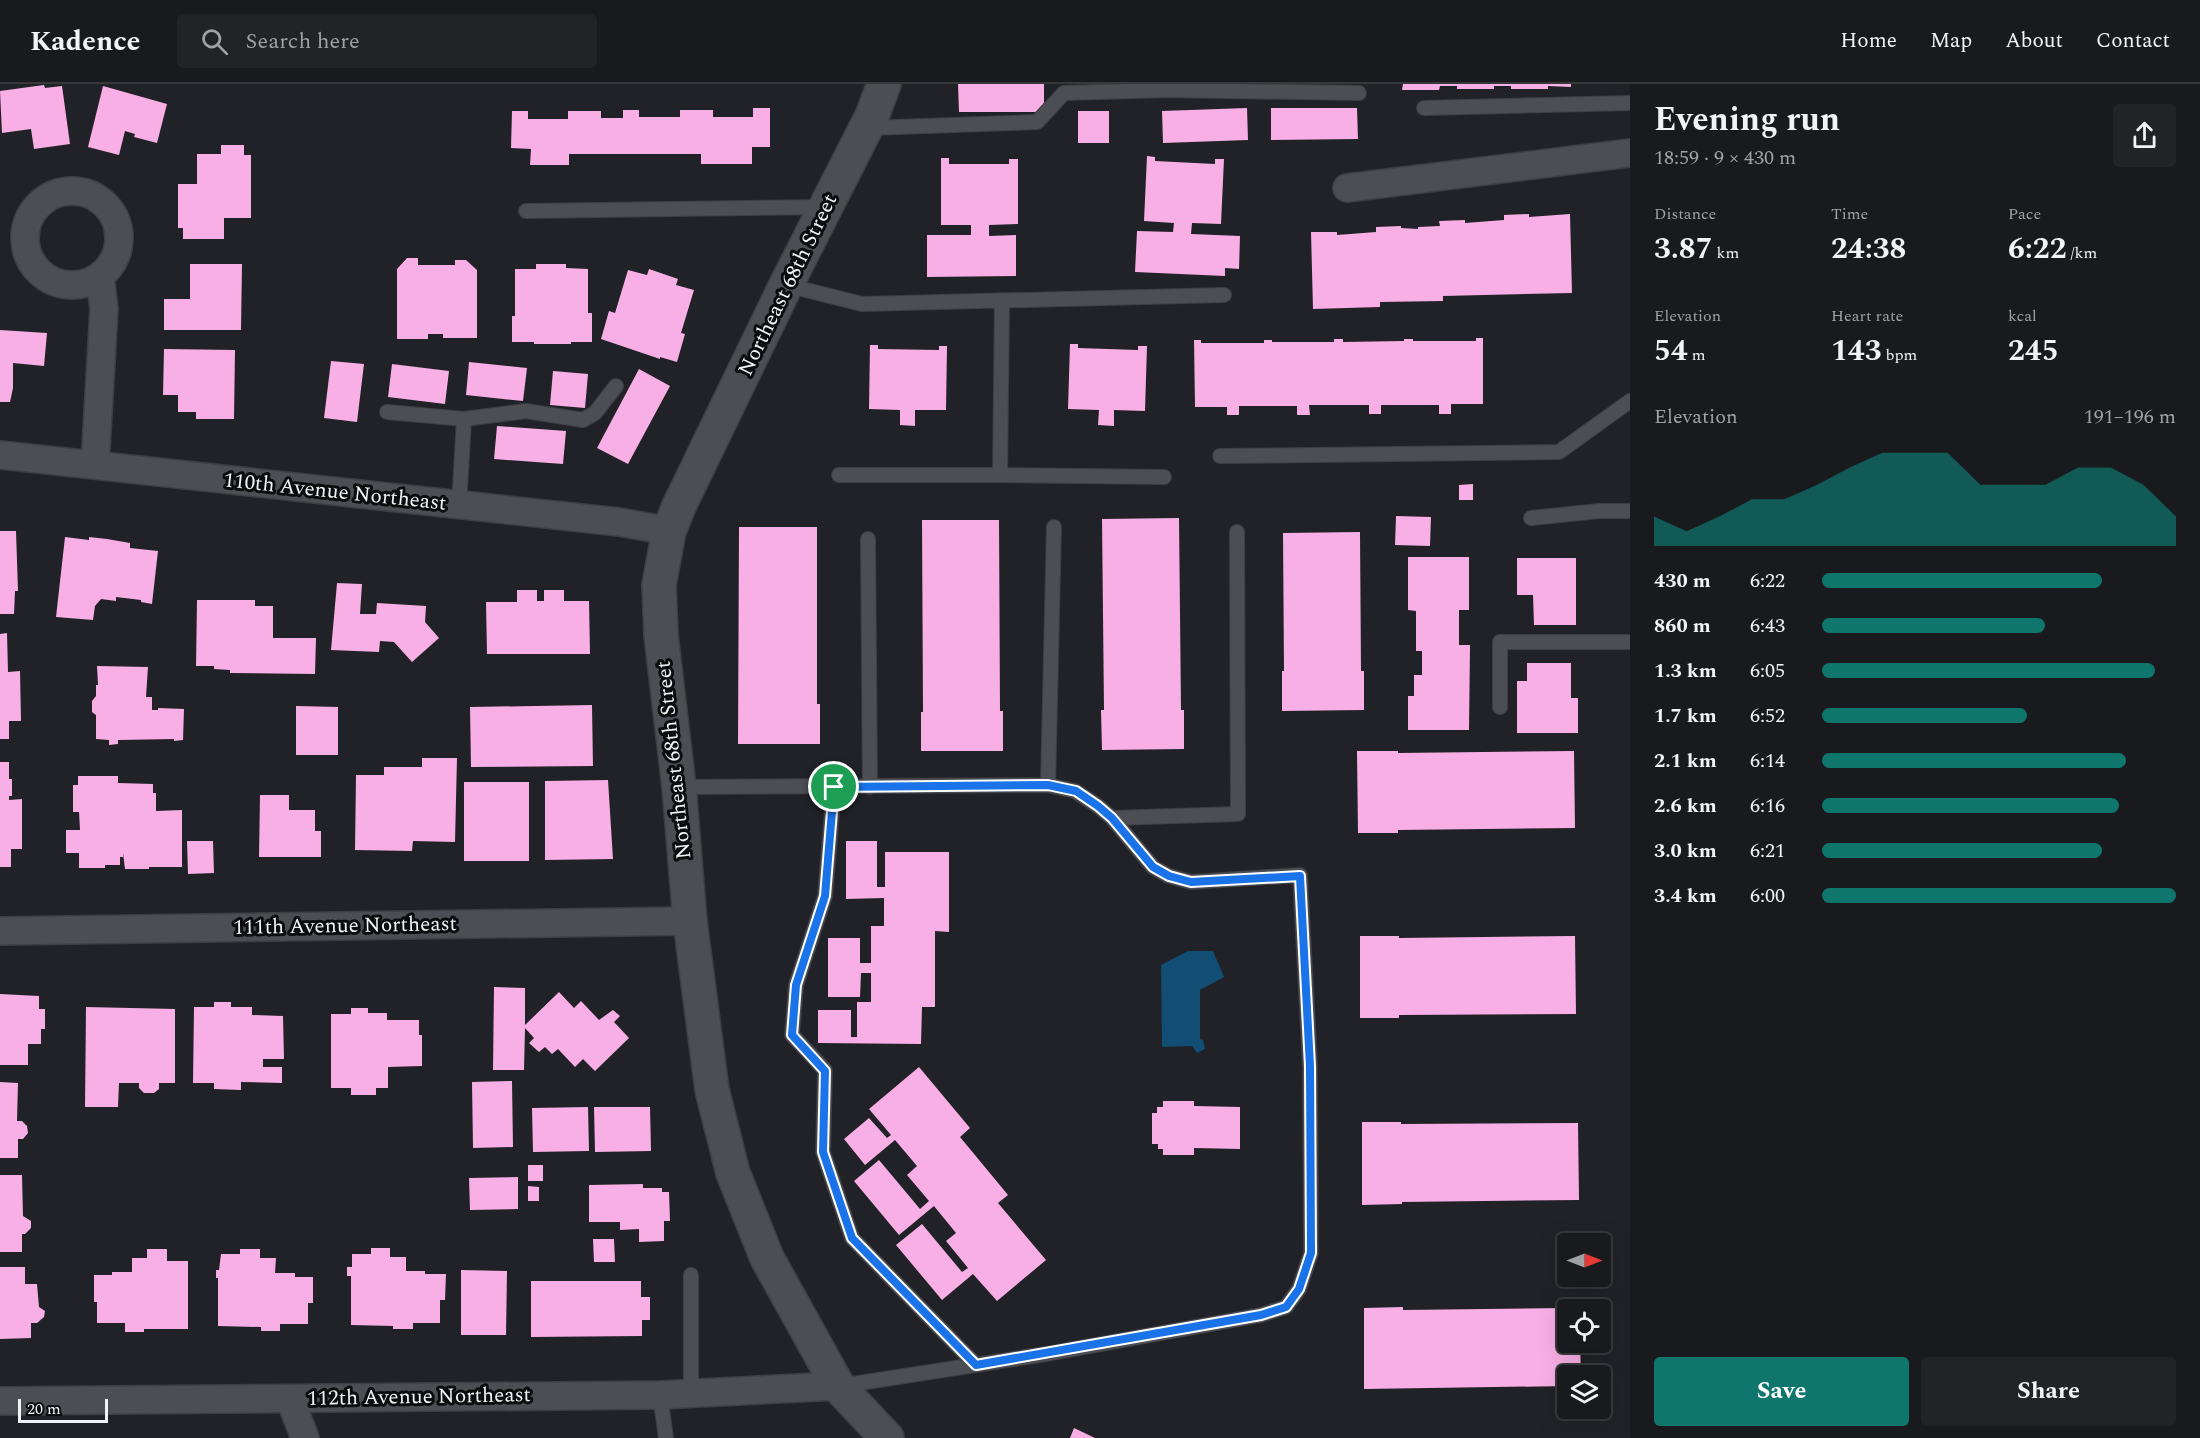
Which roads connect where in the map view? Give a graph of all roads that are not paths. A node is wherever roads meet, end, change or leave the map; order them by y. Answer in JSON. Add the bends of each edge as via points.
{"nodes":[{"id":1,"x":884,"y":84,"type":"edge"},
{"id":2,"x":1359,"y":93,"type":"dead end"},
{"id":3,"x":1630,"y":103,"type":"edge"},
{"id":4,"x":1424,"y":108,"type":"dead end"},
{"id":5,"x":866,"y":128,"type":"junction"},
{"id":6,"x":1630,"y":153,"type":"edge"},
{"id":7,"x":1347,"y":188,"type":"dead end"},
{"id":8,"x":826,"y":207,"type":"junction"},
{"id":9,"x":526,"y":211,"type":"dead end"},
{"id":10,"x":100,"y":277,"type":"dead end"},
{"id":11,"x":786,"y":285,"type":"junction"},
{"id":12,"x":1224,"y":295,"type":"dead end"},
{"id":13,"x":1002,"y":301,"type":"junction"},
{"id":14,"x":616,"y":386,"type":"dead end"},
{"id":15,"x":1630,"y":401,"type":"edge"},
{"id":16,"x":387,"y":412,"type":"dead end"},
{"id":17,"x":464,"y":419,"type":"junction"},
{"id":18,"x":0,"y":455,"type":"edge"},
{"id":19,"x":1220,"y":456,"type":"dead end"},
{"id":20,"x":96,"y":465,"type":"junction"},
{"id":21,"x":839,"y":475,"type":"dead end"},
{"id":22,"x":1000,"y":475,"type":"junction"},
{"id":23,"x":1164,"y":477,"type":"dead end"},
{"id":24,"x":459,"y":506,"type":"junction"},
{"id":25,"x":1630,"y":511,"type":"edge"},
{"id":26,"x":1531,"y":518,"type":"dead end"},
{"id":27,"x":1054,"y":527,"type":"dead end"},
{"id":28,"x":669,"y":531,"type":"junction"},
{"id":29,"x":1237,"y":532,"type":"dead end"},
{"id":30,"x":868,"y":539,"type":"dead end"},
{"id":31,"x":1630,"y":642,"type":"edge"},
{"id":32,"x":1500,"y":707,"type":"dead end"},
{"id":33,"x":1048,"y":785,"type":"junction"},
{"id":34,"x":679,"y":787,"type":"junction"},
{"id":35,"x":834,"y":787,"type":"junction"},
{"id":36,"x":870,"y":787,"type":"junction"},
{"id":37,"x":1112,"y":818,"type":"junction"},
{"id":38,"x":690,"y":921,"type":"junction"},
{"id":39,"x":0,"y":931,"type":"edge"},
{"id":40,"x":691,"y":1275,"type":"dead end"},
{"id":41,"x":976,"y":1365,"type":"junction"},
{"id":42,"x":838,"y":1386,"type":"junction"},
{"id":43,"x":691,"y":1393,"type":"junction"},
{"id":44,"x":660,"y":1395,"type":"junction"},
{"id":45,"x":290,"y":1399,"type":"junction"},
{"id":46,"x":0,"y":1401,"type":"edge"},
{"id":47,"x":305,"y":1438,"type":"edge"},
{"id":48,"x":666,"y":1438,"type":"edge"},
{"id":49,"x":887,"y":1438,"type":"edge"}],
"edges":[{"from":1,"to":5,"type":"main road","name":"Northeast 68th Street"},
{"from":2,"to":5,"type":"lane","via":[[1064,93],[1037,122]]},
{"from":3,"to":4,"type":"lane"},
{"from":5,"to":8,"type":"main road","name":"Northeast 68th Street"},
{"from":6,"to":7,"type":"street"},
{"from":8,"to":9,"type":"lane"},
{"from":8,"to":11,"type":"main road","name":"Northeast 68th Street"},
{"from":10,"to":20,"type":"street","via":[[104,309]]},
{"from":11,"to":13,"type":"lane","via":[[862,304]]},
{"from":11,"to":28,"type":"main road","name":"Northeast 68th Street"},
{"from":12,"to":13,"type":"lane"},
{"from":13,"to":22,"type":"lane"},
{"from":14,"to":17,"type":"lane","via":[[595,412],[583,420],[525,411]]},
{"from":15,"to":19,"type":"lane","via":[[1559,452]]},
{"from":16,"to":17,"type":"lane"},
{"from":17,"to":24,"type":"lane"},
{"from":18,"to":20,"type":"street","name":"110th Avenue Northeast"},
{"from":20,"to":24,"type":"street","name":"110th Avenue Northeast"},
{"from":21,"to":22,"type":"lane"},
{"from":22,"to":23,"type":"lane"},
{"from":24,"to":28,"type":"street","name":"110th Avenue Northeast","via":[[619,522]]},
{"from":25,"to":26,"type":"lane"},
{"from":27,"to":33,"type":"lane"},
{"from":28,"to":34,"type":"main road","name":"Northeast 68th Street","via":[[659,585]]},
{"from":29,"to":37,"type":"lane","via":[[1238,814]]},
{"from":30,"to":36,"type":"lane"},
{"from":31,"to":32,"type":"lane","via":[[1500,642]]},
{"from":33,"to":36,"type":"lane"},
{"from":33,"to":37,"type":"lane","via":[[1076,791]]},
{"from":34,"to":35,"type":"lane"},
{"from":34,"to":38,"type":"main road","name":"Northeast 68th Street"},
{"from":35,"to":36,"type":"lane"},
{"from":35,"to":41,"type":"lane","via":[[825,896],[796,985],[792,1035],[825,1071],[823,1152],[852,1238]]},
{"from":37,"to":41,"type":"lane","via":[[1153,867],[1169,876],[1191,882],[1300,876],[1310,1066],[1311,1253],[1299,1289],[1286,1307]]},
{"from":38,"to":39,"type":"street","name":"111th Avenue Northeast"},
{"from":38,"to":42,"type":"main road","name":"Northeast 68th Street","via":[[712,1090],[733,1173],[767,1258]]},
{"from":40,"to":43,"type":"lane"},
{"from":41,"to":42,"type":"lane"},
{"from":42,"to":43,"type":"street","name":"112th Avenue Northeast"},
{"from":42,"to":49,"type":"main road","name":"Northeast 68th Street"},
{"from":43,"to":44,"type":"street","name":"112th Avenue Northeast"},
{"from":44,"to":45,"type":"street","name":"112th Avenue Northeast"},
{"from":44,"to":48,"type":"lane"},
{"from":45,"to":46,"type":"street","name":"112th Avenue Northeast"},
{"from":45,"to":47,"type":"street"}]}
